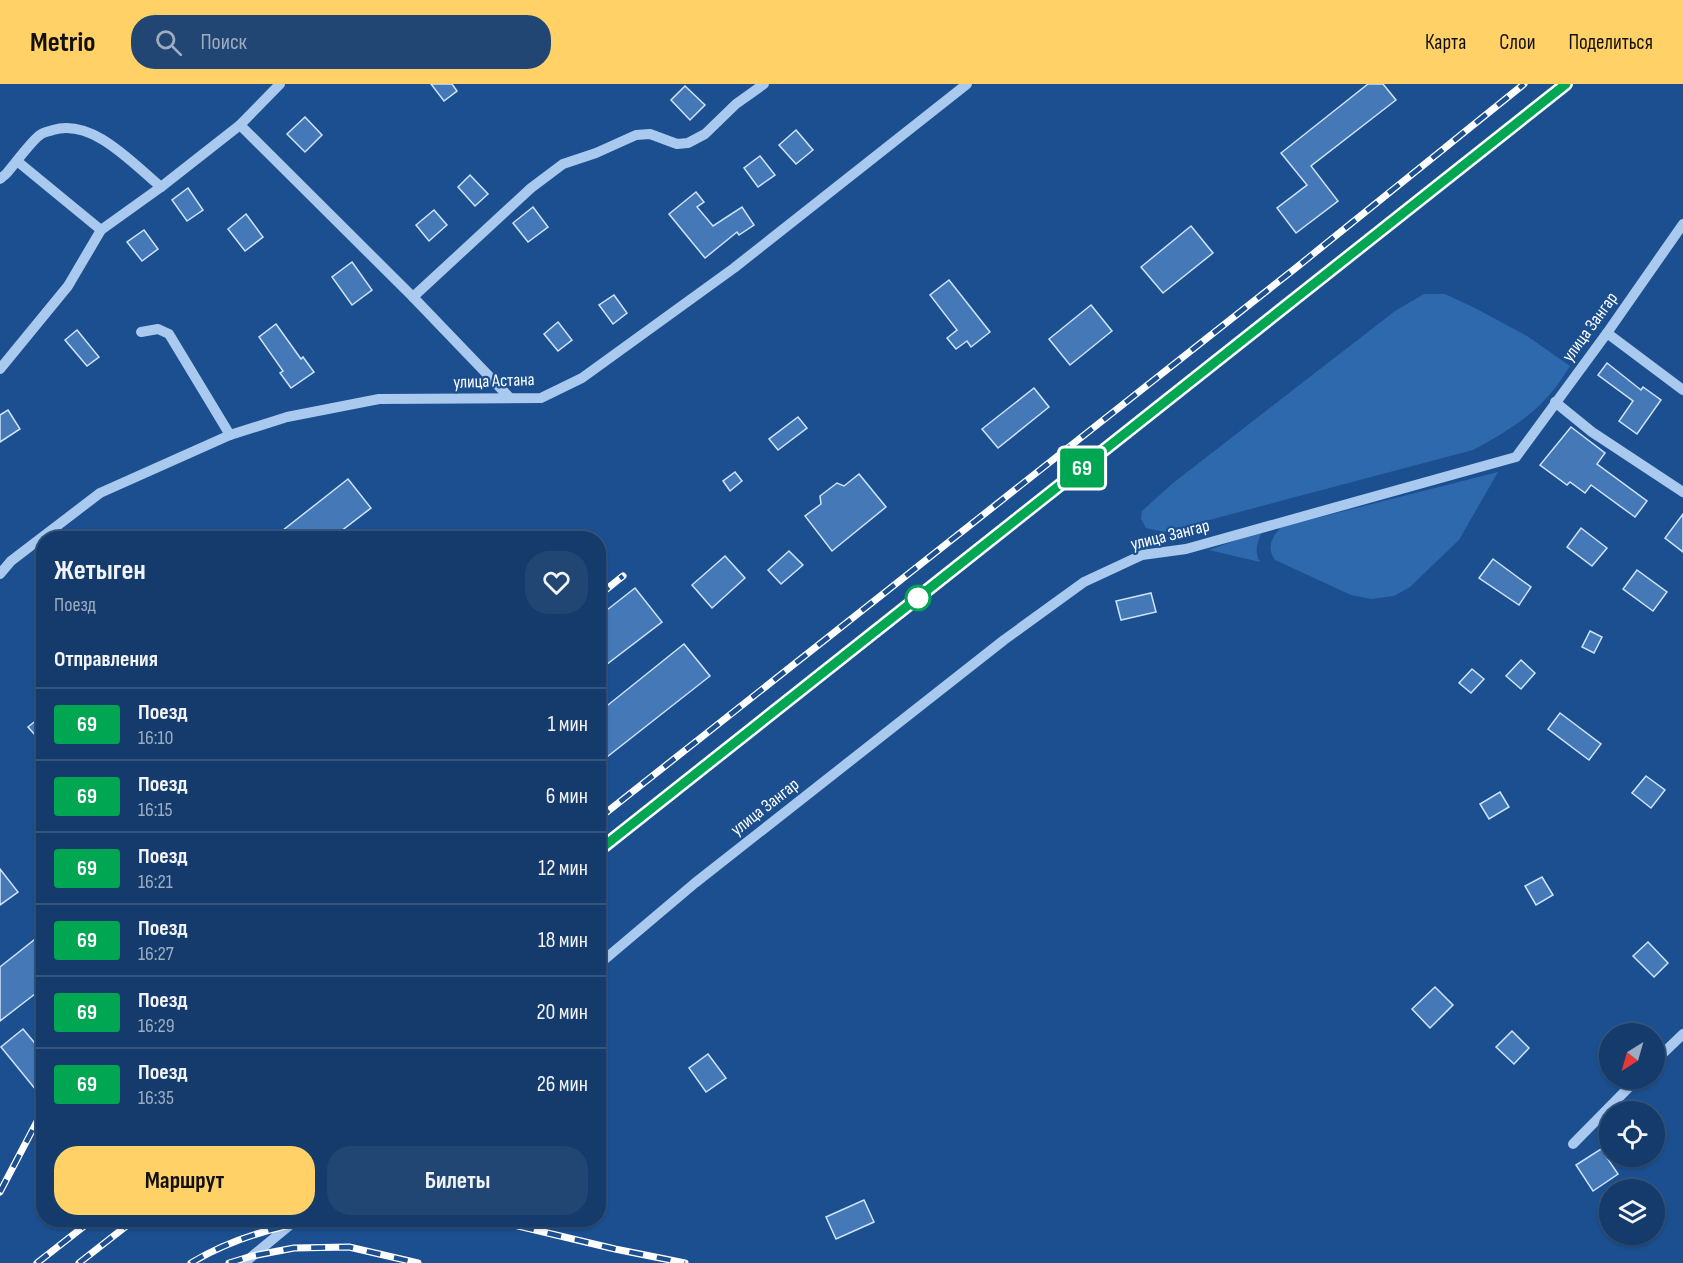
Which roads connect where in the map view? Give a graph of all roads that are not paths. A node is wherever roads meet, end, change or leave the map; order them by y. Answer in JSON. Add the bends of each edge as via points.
{"nodes":[{"id":1,"x":280,"y":84,"type":"edge"},
{"id":2,"x":764,"y":84,"type":"edge"},
{"id":3,"x":967,"y":84,"type":"edge"},
{"id":4,"x":240,"y":125,"type":"junction"},
{"id":5,"x":17,"y":161,"type":"junction"},
{"id":6,"x":0,"y":179,"type":"edge"},
{"id":7,"x":161,"y":187,"type":"junction"},
{"id":8,"x":1683,"y":224,"type":"edge"},
{"id":9,"x":101,"y":230,"type":"junction"},
{"id":10,"x":413,"y":297,"type":"junction"},
{"id":11,"x":141,"y":332,"type":"dead end"},
{"id":12,"x":1607,"y":333,"type":"junction"},
{"id":13,"x":0,"y":369,"type":"edge"},
{"id":14,"x":1683,"y":390,"type":"edge"},
{"id":15,"x":510,"y":398,"type":"junction"},
{"id":16,"x":1555,"y":402,"type":"junction"},
{"id":17,"x":230,"y":435,"type":"junction"},
{"id":18,"x":1683,"y":492,"type":"edge"},
{"id":19,"x":50,"y":531,"type":"edge"},
{"id":20,"x":36,"y":542,"type":"edge"},
{"id":21,"x":0,"y":574,"type":"edge"},
{"id":22,"x":606,"y":958,"type":"edge"},
{"id":23,"x":1683,"y":1034,"type":"edge"},
{"id":24,"x":1665,"y":1051,"type":"edge"},
{"id":25,"x":1627,"y":1089,"type":"edge"},
{"id":26,"x":1573,"y":1144,"type":"dead end"},
{"id":27,"x":288,"y":1227,"type":"edge"},
{"id":28,"x":244,"y":1263,"type":"edge"}],
"edges":[{"from":1,"to":4,"type":"street"},
{"from":2,"to":10,"type":"street","via":[[705,134],[688,143],[677,144],[650,134],[636,135],[563,164],[531,188]]},
{"from":3,"to":15,"type":"street","name":"улица Астана","via":[[734,268],[582,378],[541,398]]},
{"from":4,"to":7,"type":"street"},
{"from":4,"to":10,"type":"street"},
{"from":5,"to":6,"type":"street"},
{"from":5,"to":7,"type":"street","via":[[40,134],[75,128],[92,133],[116,149]]},
{"from":5,"to":9,"type":"street"},
{"from":7,"to":9,"type":"street"},
{"from":8,"to":12,"type":"street","name":"улица Зангар"},
{"from":9,"to":13,"type":"street","via":[[68,286]]},
{"from":10,"to":15,"type":"street"},
{"from":11,"to":17,"type":"street","via":[[158,329],[169,334]]},
{"from":12,"to":14,"type":"street"},
{"from":12,"to":16,"type":"street","name":"улица Зангар"},
{"from":15,"to":17,"type":"street","name":"улица Астана","via":[[379,399],[286,417]]},
{"from":16,"to":18,"type":"street","via":[[1592,432]]},
{"from":16,"to":22,"type":"street","name":"улица Зангар","via":[[1516,457],[1186,549],[1142,555],[1083,582],[695,883]]},
{"from":17,"to":19,"type":"street","name":"улица Астана","via":[[100,493]]},
{"from":20,"to":21,"type":"street","name":"улица Астана"},
{"from":23,"to":24,"type":"street"},
{"from":25,"to":26,"type":"street"},
{"from":27,"to":28,"type":"street"}]}
